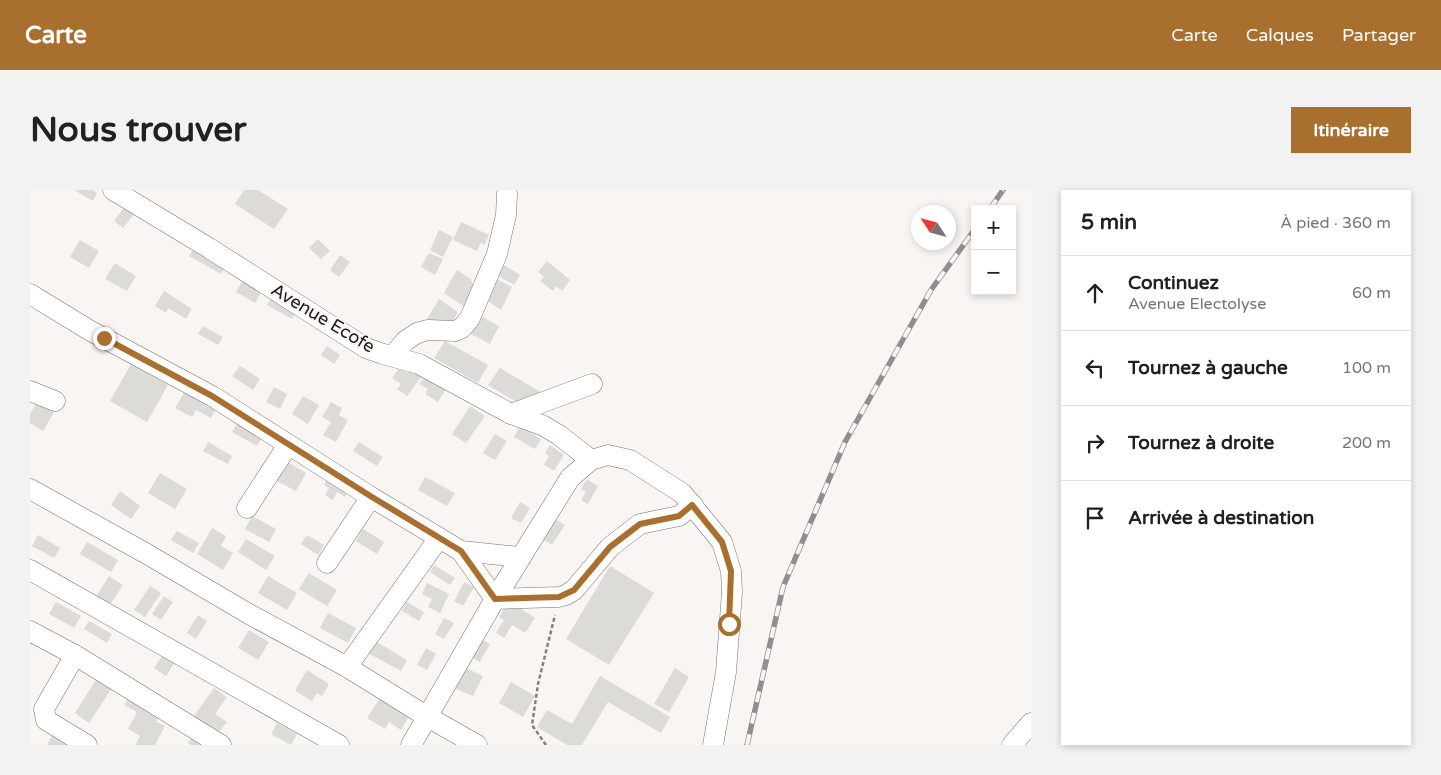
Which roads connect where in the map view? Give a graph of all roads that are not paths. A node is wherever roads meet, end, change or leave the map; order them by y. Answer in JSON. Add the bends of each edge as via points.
{"nodes":[{"id":1,"x":113,"y":190,"type":"edge"},
{"id":2,"x":507,"y":194,"type":"dead end"},
{"id":3,"x":30,"y":294,"type":"edge"},
{"id":4,"x":393,"y":356,"type":"junction"},
{"id":5,"x":592,"y":384,"type":"dead end"},
{"id":6,"x":30,"y":391,"type":"edge"},
{"id":7,"x":55,"y":401,"type":"dead end"},
{"id":8,"x":511,"y":414,"type":"junction"},
{"id":9,"x":288,"y":445,"type":"junction"},
{"id":10,"x":591,"y":460,"type":"junction"},
{"id":11,"x":30,"y":489,"type":"edge"},
{"id":12,"x":372,"y":497,"type":"junction"},
{"id":13,"x":692,"y":505,"type":"junction"},
{"id":14,"x":247,"y":508,"type":"dead end"},
{"id":15,"x":439,"y":538,"type":"junction"},
{"id":16,"x":461,"y":551,"type":"junction"},
{"id":17,"x":520,"y":557,"type":"junction"},
{"id":18,"x":327,"y":563,"type":"dead end"},
{"id":19,"x":30,"y":570,"type":"edge"},
{"id":20,"x":495,"y":599,"type":"junction"},
{"id":21,"x":30,"y":631,"type":"edge"},
{"id":22,"x":75,"y":655,"type":"junction"},
{"id":23,"x":348,"y":668,"type":"junction"},
{"id":24,"x":426,"y":716,"type":"junction"},
{"id":25,"x":1031,"y":723,"type":"edge"},
{"id":26,"x":87,"y":745,"type":"edge"},
{"id":27,"x":221,"y":745,"type":"edge"},
{"id":28,"x":339,"y":745,"type":"edge"},
{"id":29,"x":411,"y":745,"type":"edge"},
{"id":30,"x":477,"y":745,"type":"edge"},
{"id":31,"x":713,"y":745,"type":"edge"},
{"id":32,"x":1012,"y":745,"type":"edge"}],
"edges":[{"from":1,"to":4,"type":"street","name":"Avenue Ecofe","via":[[366,348]]},
{"from":2,"to":4,"type":"street","via":[[506,215],[496,254],[470,318],[455,331],[417,333],[405,341]]},
{"from":3,"to":9,"type":"street","via":[[88,330],[212,396]]},
{"from":4,"to":8,"type":"street","name":"Avenue Ecofe","via":[[419,364]]},
{"from":5,"to":8,"type":"street"},
{"from":6,"to":7,"type":"street"},
{"from":8,"to":10,"type":"street","name":"Avenue Ecofe","via":[[542,425]]},
{"from":9,"to":12,"type":"street"},
{"from":9,"to":14,"type":"street"},
{"from":10,"to":13,"type":"street","via":[[608,455],[630,460],[682,493]]},
{"from":10,"to":17,"type":"street","via":[[570,478]]},
{"from":11,"to":23,"type":"street"},
{"from":12,"to":15,"type":"street"},
{"from":12,"to":18,"type":"street"},
{"from":13,"to":20,"type":"street","via":[[679,516],[640,524],[610,547],[574,590],[559,597]]},
{"from":13,"to":31,"type":"street","via":[[722,542],[731,571],[726,672]]},
{"from":15,"to":16,"type":"street"},
{"from":15,"to":23,"type":"street"},
{"from":16,"to":17,"type":"street"},
{"from":16,"to":20,"type":"street"},
{"from":17,"to":20,"type":"street"},
{"from":19,"to":28,"type":"street"},
{"from":20,"to":24,"type":"street"},
{"from":21,"to":22,"type":"street"},
{"from":22,"to":26,"type":"street","via":[[44,709],[46,720]]},
{"from":22,"to":27,"type":"street"},
{"from":23,"to":24,"type":"street"},
{"from":24,"to":29,"type":"street"},
{"from":24,"to":30,"type":"street"},
{"from":25,"to":32,"type":"street"}]}
